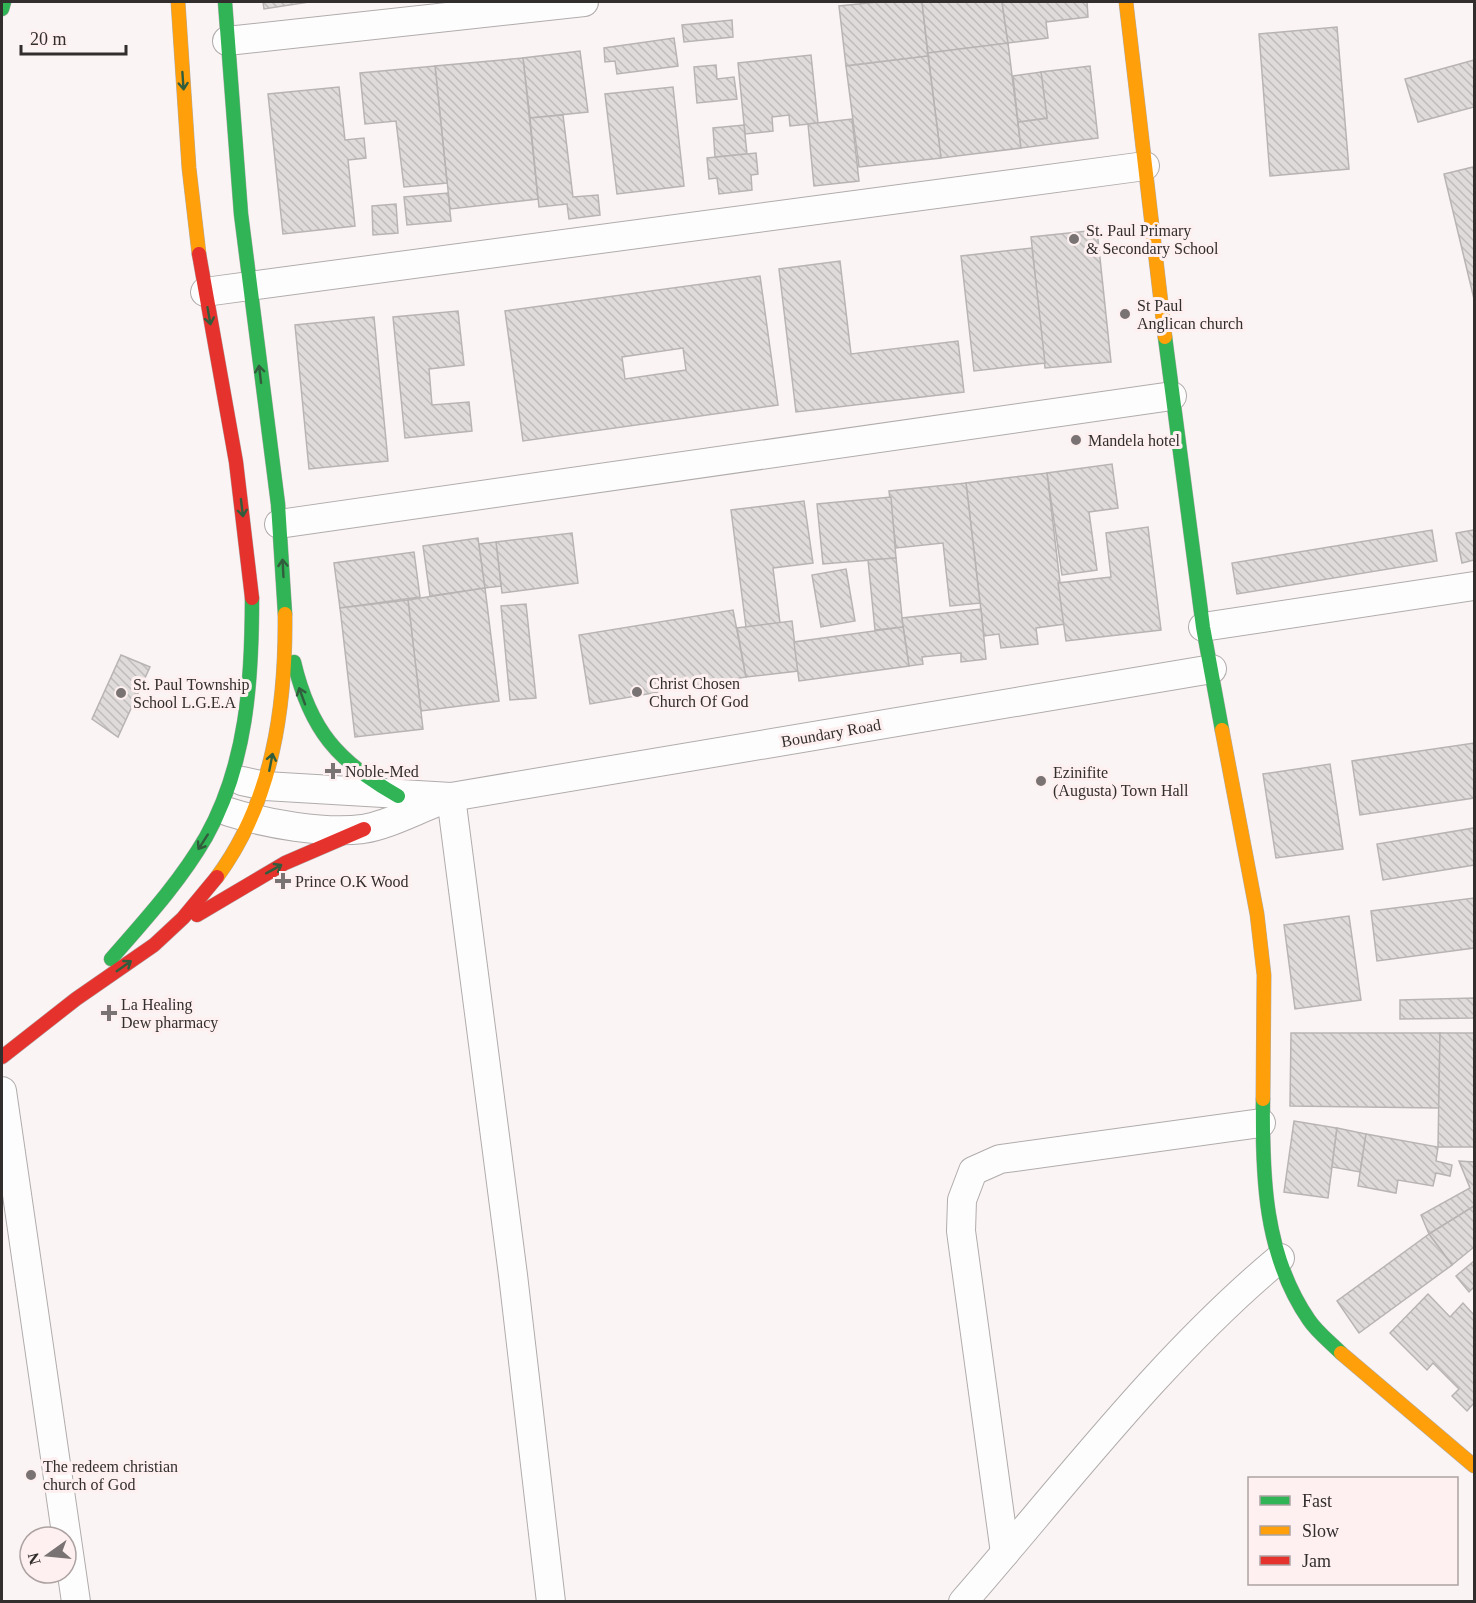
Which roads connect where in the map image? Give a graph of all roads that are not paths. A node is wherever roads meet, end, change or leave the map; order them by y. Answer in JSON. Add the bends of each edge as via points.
{"nodes":[{"id":1,"x":4,"y":2,"type":"edge"},
{"id":2,"x":225,"y":2,"type":"edge"},
{"id":3,"x":584,"y":2,"type":"edge"},
{"id":4,"x":1126,"y":2,"type":"edge"},
{"id":5,"x":172,"y":5,"type":"edge"},
{"id":6,"x":2,"y":9,"type":"edge"},
{"id":7,"x":227,"y":41,"type":"junction"},
{"id":8,"x":1145,"y":166,"type":"junction"},
{"id":9,"x":248,"y":285,"type":"junction"},
{"id":10,"x":205,"y":292,"type":"junction"},
{"id":11,"x":1172,"y":396,"type":"junction"},
{"id":12,"x":279,"y":524,"type":"junction"},
{"id":13,"x":1474,"y":586,"type":"edge"},
{"id":14,"x":285,"y":614,"type":"junction"},
{"id":15,"x":1203,"y":627,"type":"junction"},
{"id":16,"x":1212,"y":669,"type":"junction"},
{"id":17,"x":231,"y":779,"type":"junction"},
{"id":18,"x":265,"y":786,"type":"junction"},
{"id":19,"x":398,"y":796,"type":"junction"},
{"id":20,"x":451,"y":797,"type":"junction"},
{"id":21,"x":220,"y":809,"type":"junction"},
{"id":22,"x":252,"y":819,"type":"junction"},
{"id":23,"x":364,"y":829,"type":"junction"},
{"id":24,"x":154,"y":945,"type":"junction"},
{"id":25,"x":76,"y":999,"type":"junction"},
{"id":26,"x":2,"y":1057,"type":"edge"},
{"id":27,"x":2,"y":1091,"type":"edge"},
{"id":28,"x":1261,"y":1123,"type":"junction"},
{"id":29,"x":1280,"y":1258,"type":"junction"},
{"id":30,"x":1474,"y":1466,"type":"edge"},
{"id":31,"x":1005,"y":1553,"type":"junction"},
{"id":32,"x":76,"y":1602,"type":"edge"},
{"id":33,"x":551,"y":1602,"type":"edge"},
{"id":34,"x":963,"y":1602,"type":"edge"}],
"edges":[{"from":1,"to":6,"type":"main road"},
{"from":2,"to":7,"type":"main road"},
{"from":3,"to":7,"type":"street"},
{"from":4,"to":8,"type":"main road"},
{"from":5,"to":10,"type":"main road","one_way":true,"via":[[180,25],[192,212]]},
{"from":7,"to":9,"type":"main road","via":[[238,206]]},
{"from":8,"to":9,"type":"street"},
{"from":8,"to":11,"type":"main road"},
{"from":9,"to":10,"type":"street"},
{"from":12,"to":9,"type":"main road","one_way":true},
{"from":10,"to":17,"type":"main road","one_way":true,"via":[[240,490],[251,599],[247,708]]},
{"from":11,"to":12,"type":"street"},
{"from":11,"to":15,"type":"main road"},
{"from":14,"to":12,"type":"main road","one_way":true},
{"from":13,"to":15,"type":"street"},
{"from":18,"to":14,"type":"main road","one_way":true,"via":[[280,718],[286,664]]},
{"from":19,"to":14,"type":"main road","one_way":true,"via":[[344,762],[310,717],[299,689]]},
{"from":15,"to":16,"type":"main road"},
{"from":16,"to":20,"type":"street","name":"Boundary Road"},
{"from":16,"to":28,"type":"main road","via":[[1263,965]]},
{"from":17,"to":18,"type":"street"},
{"from":17,"to":21,"type":"main road"},
{"from":18,"to":19,"type":"street","via":[[350,789]]},
{"from":18,"to":22,"type":"main road"},
{"from":19,"to":20,"type":"street"},
{"from":20,"to":23,"type":"street"},
{"from":20,"to":33,"type":"street"},
{"from":21,"to":22,"type":"street"},
{"from":21,"to":25,"type":"main road","one_way":true,"via":[[183,873]]},
{"from":22,"to":23,"type":"street","via":[[319,828]]},
{"from":22,"to":24,"type":"main road","via":[[226,864],[192,909]]},
{"from":24,"to":23,"type":"main road","one_way":true,"via":[[250,882]]},
{"from":25,"to":24,"type":"main road","one_way":true},
{"from":25,"to":26,"type":"main road"},
{"from":27,"to":32,"type":"street"},
{"from":28,"to":29,"type":"main road","via":[[1264,1189]]},
{"from":28,"to":31,"type":"street","via":[[1000,1159],[973,1171],[962,1200],[961,1231]]},
{"from":29,"to":30,"type":"main road","via":[[1309,1321],[1347,1359]]},
{"from":29,"to":31,"type":"street","via":[[1231,1298],[1180,1352]]},
{"from":31,"to":34,"type":"street"}]}
